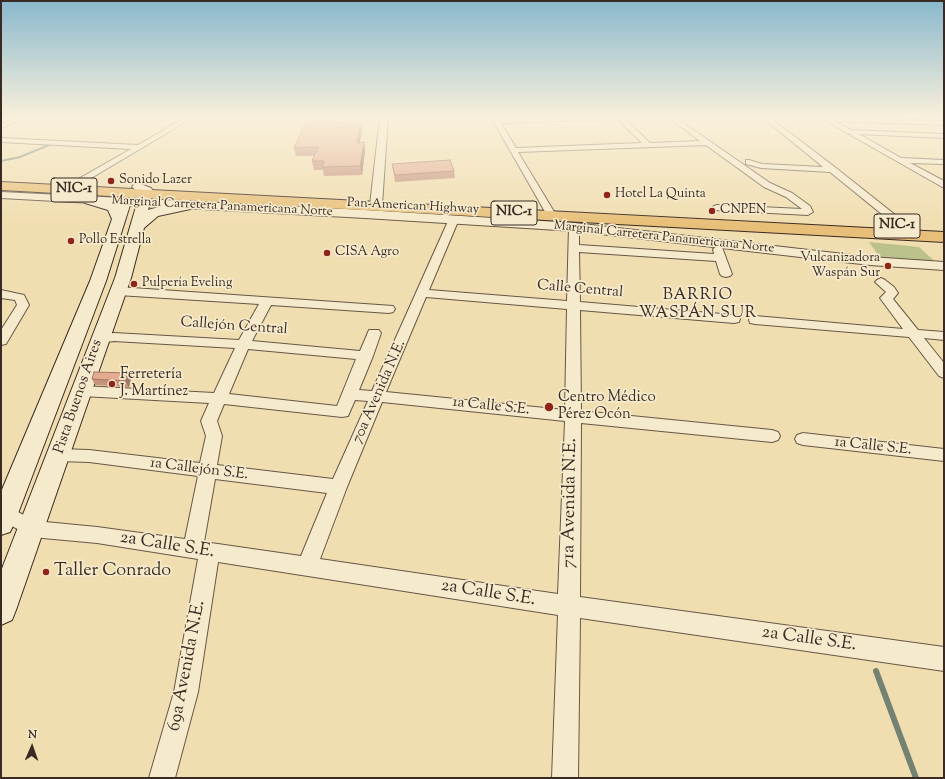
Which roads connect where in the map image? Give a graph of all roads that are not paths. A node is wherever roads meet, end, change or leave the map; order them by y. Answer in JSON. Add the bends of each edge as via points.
{"nodes":[{"id":1,"x":129,"y":153,"type":"edge"},
{"id":2,"x":381,"y":153,"type":"edge"},
{"id":3,"x":517,"y":153,"type":"edge"},
{"id":4,"x":723,"y":153,"type":"edge"},
{"id":5,"x":812,"y":153,"type":"edge"},
{"id":6,"x":886,"y":153,"type":"edge"},
{"id":7,"x":898,"y":160,"type":"junction"},
{"id":8,"x":749,"y":162,"type":"dead end"},
{"id":9,"x":944,"y":162,"type":"edge"},
{"id":10,"x":833,"y":170,"type":"junction"},
{"id":11,"x":1,"y":180,"type":"edge"},
{"id":12,"x":76,"y":184,"type":"junction"},
{"id":13,"x":944,"y":185,"type":"edge"},
{"id":14,"x":1,"y":186,"type":"edge"},
{"id":15,"x":143,"y":194,"type":"junction"},
{"id":16,"x":1,"y":195,"type":"edge"},
{"id":17,"x":90,"y":200,"type":"junction"},
{"id":18,"x":376,"y":202,"type":"junction"},
{"id":19,"x":190,"y":204,"type":"junction"},
{"id":20,"x":717,"y":208,"type":"dead end"},
{"id":21,"x":550,"y":211,"type":"junction"},
{"id":22,"x":454,"y":219,"type":"junction"},
{"id":23,"x":128,"y":223,"type":"junction"},
{"id":24,"x":574,"y":227,"type":"junction"},
{"id":25,"x":944,"y":228,"type":"edge"},
{"id":26,"x":908,"y":231,"type":"junction"},
{"id":27,"x":944,"y":237,"type":"edge"},
{"id":28,"x":716,"y":243,"type":"junction"},
{"id":29,"x":574,"y":248,"type":"junction"},
{"id":30,"x":721,"y":258,"type":"junction"},
{"id":31,"x":944,"y":266,"type":"edge"},
{"id":32,"x":726,"y":274,"type":"dead end"},
{"id":33,"x":881,"y":282,"type":"dead end"},
{"id":34,"x":118,"y":291,"type":"junction"},
{"id":35,"x":1,"y":294,"type":"edge"},
{"id":36,"x":423,"y":294,"type":"junction"},
{"id":37,"x":266,"y":301,"type":"junction"},
{"id":38,"x":573,"y":306,"type":"junction"},
{"id":39,"x":389,"y":309,"type":"dead end"},
{"id":40,"x":734,"y":319,"type":"dead end"},
{"id":41,"x":755,"y":320,"type":"dead end"},
{"id":42,"x":374,"y":333,"type":"dead end"},
{"id":43,"x":912,"y":334,"type":"junction"},
{"id":44,"x":944,"y":336,"type":"edge"},
{"id":45,"x":99,"y":339,"type":"junction"},
{"id":46,"x":1,"y":341,"type":"edge"},
{"id":47,"x":243,"y":344,"type":"junction"},
{"id":48,"x":366,"y":356,"type":"junction"},
{"id":49,"x":944,"y":373,"type":"edge"},
{"id":50,"x":82,"y":391,"type":"junction"},
{"id":51,"x":350,"y":394,"type":"junction"},
{"id":52,"x":378,"y":396,"type":"junction"},
{"id":53,"x":219,"y":398,"type":"junction"},
{"id":54,"x":573,"y":416,"type":"junction"},
{"id":55,"x":772,"y":436,"type":"dead end"},
{"id":56,"x":803,"y":439,"type":"dead end"},
{"id":57,"x":59,"y":454,"type":"junction"},
{"id":58,"x":944,"y":455,"type":"edge"},
{"id":59,"x":209,"y":471,"type":"junction"},
{"id":60,"x":338,"y":487,"type":"junction"},
{"id":61,"x":3,"y":516,"type":"edge"},
{"id":62,"x":32,"y":529,"type":"junction"},
{"id":63,"x":201,"y":551,"type":"junction"},
{"id":64,"x":307,"y":566,"type":"junction"},
{"id":65,"x":570,"y":606,"type":"junction"},
{"id":66,"x":1,"y":610,"type":"edge"},
{"id":67,"x":944,"y":659,"type":"edge"},
{"id":68,"x":162,"y":778,"type":"edge"},
{"id":69,"x":565,"y":778,"type":"edge"}],
"edges":[{"from":1,"to":12,"type":"street"},
{"from":2,"to":18,"type":"street"},
{"from":3,"to":21,"type":"street"},
{"from":4,"to":20,"type":"street","via":[[767,185],[789,195],[807,208],[808,212]]},
{"from":5,"to":10,"type":"street"},
{"from":6,"to":7,"type":"street"},
{"from":7,"to":9,"type":"street"},
{"from":7,"to":13,"type":"street"},
{"from":8,"to":10,"type":"street","via":[[761,166]]},
{"from":10,"to":26,"type":"street"},
{"from":11,"to":12,"type":"highway","name":"Pan-American Highway","number":"NIC-1"},
{"from":12,"to":15,"type":"highway","name":"Pan-American Highway","number":"NIC-1"},
{"from":14,"to":15,"type":"highway","name":"Pan-American Highway","number":"NIC-1"},
{"from":15,"to":17,"type":"highway"},
{"from":15,"to":18,"type":"highway","name":"Pan-American Highway","number":"NIC-1"},
{"from":15,"to":18,"type":"highway","name":"Pan-American Highway","number":"NIC-1","via":[[160,192],[244,196],[290,195]]},
{"from":15,"to":19,"type":"street","name":"Marginal Carretera Panamericana Norte"},
{"from":15,"to":23,"type":"main road","name":"Pista Buenos Aires"},
{"from":15,"to":23,"type":"highway"},
{"from":16,"to":17,"type":"street","name":"Marginal Carretera Panamericana Norte"},
{"from":17,"to":23,"type":"main road","via":[[113,208]]},
{"from":18,"to":21,"type":"highway","name":"Pan-American Highway","number":"NIC-1"},
{"from":19,"to":22,"type":"street","name":"Marginal Carretera Panamericana Norte"},
{"from":19,"to":23,"type":"main road","via":[[166,209]]},
{"from":21,"to":26,"type":"highway","name":"Pan-American Highway","number":"NIC-1"},
{"from":22,"to":24,"type":"street","name":"Marginal Carretera Panamericana Norte"},
{"from":22,"to":36,"type":"street","name":"70a Avenida N.E."},
{"from":23,"to":34,"type":"main road","name":"Pista Buenos Aires"},
{"from":23,"to":61,"type":"main road","name":"Pista Buenos Aires","via":[[110,245],[98,281]]},
{"from":24,"to":28,"type":"street","name":"Marginal Carretera Panamericana Norte"},
{"from":24,"to":29,"type":"street","name":"71a Avenida N.E."},
{"from":25,"to":26,"type":"highway","name":"Pan-American Highway","number":"NIC-1"},
{"from":26,"to":27,"type":"highway","name":"Pan-American Highway","number":"NIC-1"},
{"from":28,"to":30,"type":"street"},
{"from":28,"to":31,"type":"street","name":"Marginal Carretera Panamericana Norte","via":[[874,262]]},
{"from":29,"to":30,"type":"street"},
{"from":29,"to":38,"type":"street","name":"71a Avenida N.E."},
{"from":30,"to":32,"type":"street"},
{"from":33,"to":43,"type":"street","via":[[892,294],[886,298]]},
{"from":34,"to":37,"type":"street"},
{"from":34,"to":45,"type":"main road","name":"Pista Buenos Aires"},
{"from":35,"to":46,"type":"street","via":[[20,298],[23,305]]},
{"from":36,"to":38,"type":"street","name":"Calle Central"},
{"from":36,"to":52,"type":"street","name":"70a Avenida N.E."},
{"from":37,"to":39,"type":"street"},
{"from":37,"to":47,"type":"street","name":"69a Avenida N.E."},
{"from":38,"to":40,"type":"street","name":"Calle Central"},
{"from":38,"to":54,"type":"street","name":"71a Avenida N.E."},
{"from":41,"to":43,"type":"street"},
{"from":42,"to":48,"type":"street"},
{"from":43,"to":44,"type":"street"},
{"from":43,"to":49,"type":"street"},
{"from":45,"to":47,"type":"street","name":"Callejón Central","via":[[114,337]]},
{"from":45,"to":50,"type":"main road","name":"Pista Buenos Aires"},
{"from":47,"to":48,"type":"street","name":"Callejón Central"},
{"from":47,"to":53,"type":"street","name":"69a Avenida N.E."},
{"from":48,"to":51,"type":"street"},
{"from":50,"to":53,"type":"street"},
{"from":50,"to":57,"type":"main road","name":"Pista Buenos Aires"},
{"from":51,"to":52,"type":"street","name":"1a Calle S.E."},
{"from":51,"to":53,"type":"street","via":[[342,412]]},
{"from":52,"to":54,"type":"street","name":"1a Calle S.E."},
{"from":52,"to":60,"type":"street","name":"70a Avenida N.E."},
{"from":53,"to":59,"type":"street","name":"69a Avenida N.E.","via":[[209,421],[214,436]]},
{"from":54,"to":55,"type":"street","name":"1a Calle S.E."},
{"from":54,"to":65,"type":"street","name":"71a Avenida N.E."},
{"from":56,"to":58,"type":"street","name":"1a Calle S.E."},
{"from":57,"to":59,"type":"street","name":"1a Callejón S.E."},
{"from":57,"to":62,"type":"main road","name":"Pista Buenos Aires"},
{"from":59,"to":60,"type":"street","name":"1a Callejón S.E."},
{"from":59,"to":63,"type":"street","name":"69a Avenida N.E."},
{"from":60,"to":64,"type":"street","name":"70a Avenida N.E."},
{"from":61,"to":62,"type":"street"},
{"from":62,"to":63,"type":"street","name":"2a Calle S.E.","via":[[97,535]]},
{"from":62,"to":66,"type":"main road","name":"Pista Buenos Aires"},
{"from":63,"to":64,"type":"street","name":"2a Calle S.E."},
{"from":63,"to":68,"type":"street","name":"69a Avenida N.E.","via":[[186,692]]},
{"from":64,"to":65,"type":"street","name":"2a Calle S.E."},
{"from":65,"to":67,"type":"street","name":"2a Calle S.E."},
{"from":65,"to":69,"type":"street","name":"71a Avenida N.E."}]}
